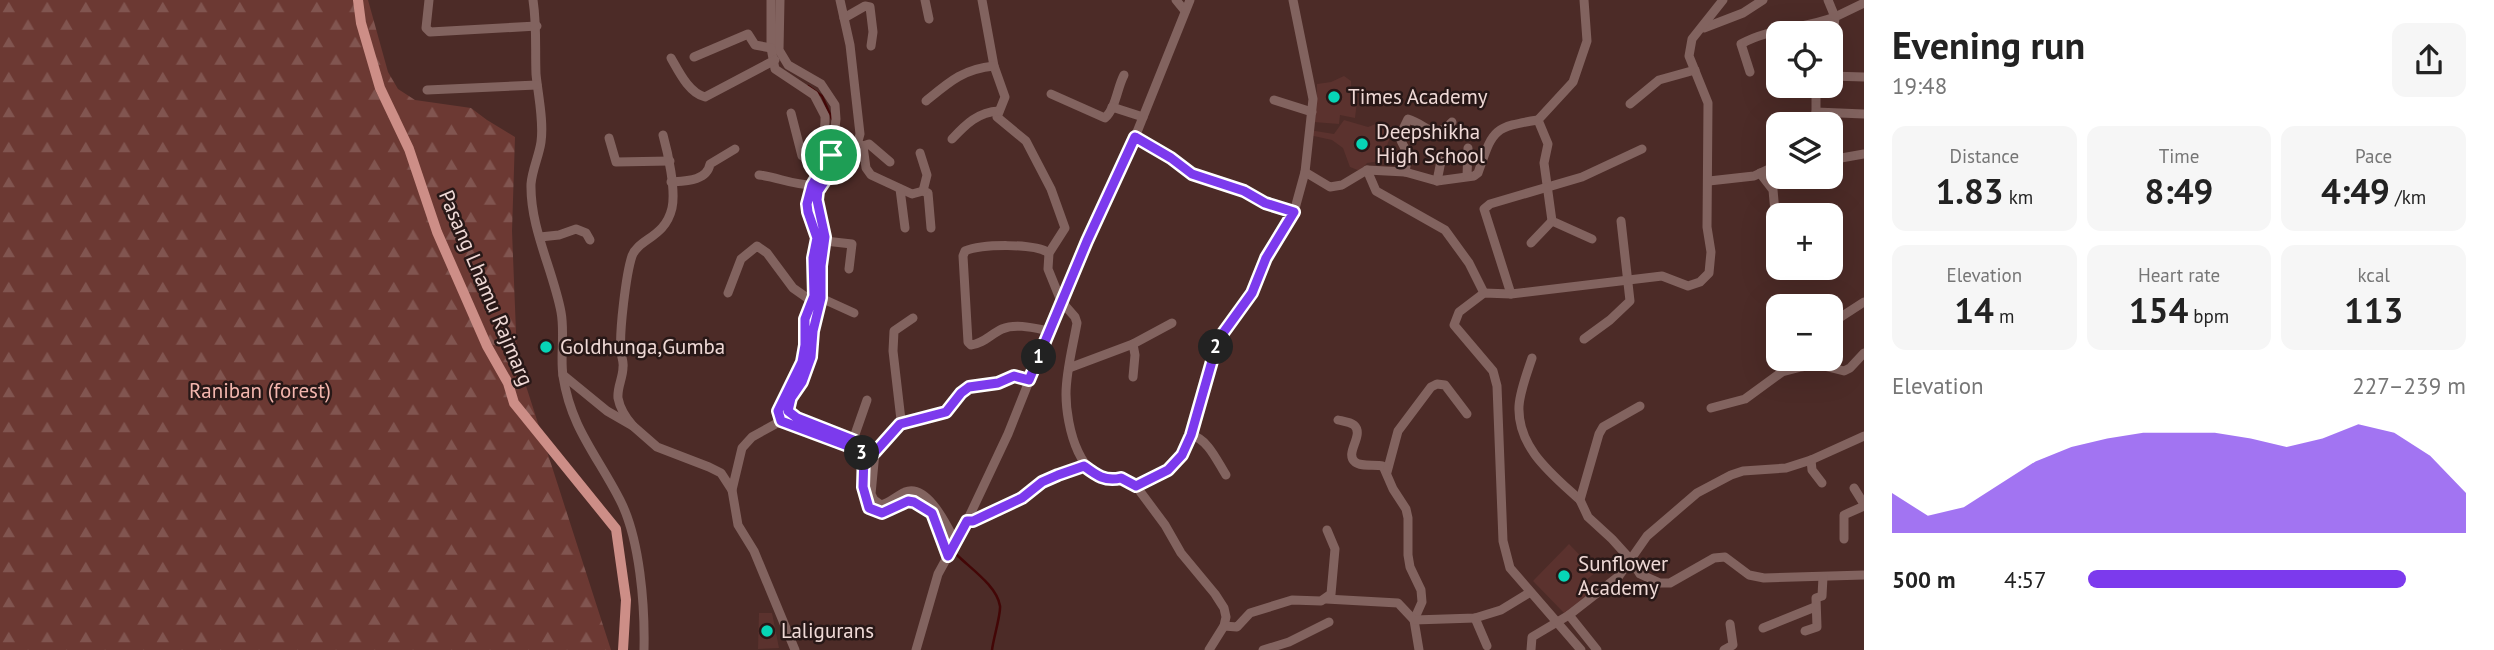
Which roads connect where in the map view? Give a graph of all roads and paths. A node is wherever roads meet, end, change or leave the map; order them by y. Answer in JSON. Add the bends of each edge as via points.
{"nodes":[{"id":1,"x":358,"y":0,"type":"edge"},
{"id":2,"x":429,"y":0,"type":"edge"},
{"id":3,"x":533,"y":0,"type":"edge"},
{"id":4,"x":771,"y":0,"type":"edge"},
{"id":5,"x":780,"y":0,"type":"edge"},
{"id":6,"x":840,"y":0,"type":"edge"},
{"id":7,"x":925,"y":0,"type":"edge"},
{"id":8,"x":982,"y":0,"type":"edge"},
{"id":9,"x":1176,"y":0,"type":"edge"},
{"id":10,"x":1190,"y":0,"type":"edge"},
{"id":11,"x":1293,"y":0,"type":"edge"},
{"id":12,"x":1584,"y":0,"type":"edge"},
{"id":13,"x":1723,"y":0,"type":"edge"},
{"id":14,"x":1763,"y":0,"type":"edge"},
{"id":15,"x":1828,"y":0,"type":"edge"},
{"id":16,"x":1864,"y":3,"type":"edge"},
{"id":17,"x":1185,"y":11,"type":"junction"},
{"id":18,"x":1835,"y":17,"type":"junction"},
{"id":19,"x":844,"y":18,"type":"junction"},
{"id":20,"x":929,"y":19,"type":"dead end"},
{"id":21,"x":1835,"y":21,"type":"edge"},
{"id":22,"x":537,"y":26,"type":"junction"},
{"id":23,"x":1702,"y":28,"type":"junction"},
{"id":24,"x":871,"y":46,"type":"dead end"},
{"id":25,"x":771,"y":48,"type":"junction"},
{"id":26,"x":694,"y":57,"type":"dead end"},
{"id":27,"x":671,"y":58,"type":"dead end"},
{"id":28,"x":777,"y":59,"type":"junction"},
{"id":29,"x":994,"y":66,"type":"junction"},
{"id":30,"x":1695,"y":70,"type":"junction"},
{"id":31,"x":1750,"y":72,"type":"dead end"},
{"id":32,"x":1124,"y":75,"type":"dead end"},
{"id":33,"x":1843,"y":76,"type":"edge"},
{"id":34,"x":1864,"y":77,"type":"edge"},
{"id":35,"x":537,"y":85,"type":"junction"},
{"id":36,"x":427,"y":90,"type":"dead end"},
{"id":37,"x":1051,"y":94,"type":"dead end"},
{"id":38,"x":1817,"y":98,"type":"edge"},
{"id":39,"x":1274,"y":100,"type":"dead end"},
{"id":40,"x":926,"y":101,"type":"dead end"},
{"id":41,"x":1630,"y":104,"type":"dead end"},
{"id":42,"x":1112,"y":107,"type":"junction"},
{"id":43,"x":999,"y":111,"type":"junction"},
{"id":44,"x":1312,"y":112,"type":"junction"},
{"id":45,"x":1816,"y":112,"type":"edge"},
{"id":46,"x":791,"y":113,"type":"dead end"},
{"id":47,"x":1843,"y":113,"type":"edge"},
{"id":48,"x":1864,"y":114,"type":"edge"},
{"id":49,"x":1143,"y":117,"type":"junction"},
{"id":50,"x":1538,"y":120,"type":"junction"},
{"id":51,"x":1452,"y":122,"type":"dead end"},
{"id":52,"x":663,"y":135,"type":"dead end"},
{"id":53,"x":1135,"y":137,"type":"junction"},
{"id":54,"x":609,"y":138,"type":"dead end"},
{"id":55,"x":952,"y":139,"type":"dead end"},
{"id":56,"x":861,"y":145,"type":"junction"},
{"id":57,"x":1468,"y":148,"type":"dead end"},
{"id":58,"x":735,"y":149,"type":"dead end"},
{"id":59,"x":1643,"y":149,"type":"dead end"},
{"id":60,"x":920,"y":153,"type":"dead end"},
{"id":61,"x":1864,"y":154,"type":"edge"},
{"id":62,"x":827,"y":157,"type":"junction"},
{"id":63,"x":1843,"y":158,"type":"edge"},
{"id":64,"x":670,"y":161,"type":"junction"},
{"id":65,"x":1441,"y":161,"type":"dead end"},
{"id":66,"x":890,"y":162,"type":"dead end"},
{"id":67,"x":1367,"y":170,"type":"junction"},
{"id":68,"x":1766,"y":170,"type":"edge"},
{"id":69,"x":1305,"y":172,"type":"junction"},
{"id":70,"x":1405,"y":172,"type":"junction"},
{"id":71,"x":1760,"y":173,"type":"junction"},
{"id":72,"x":759,"y":175,"type":"dead end"},
{"id":73,"x":1466,"y":176,"type":"junction"},
{"id":74,"x":1437,"y":181,"type":"junction"},
{"id":75,"x":1709,"y":181,"type":"junction"},
{"id":76,"x":671,"y":182,"type":"junction"},
{"id":77,"x":812,"y":185,"type":"junction"},
{"id":78,"x":1548,"y":188,"type":"junction"},
{"id":79,"x":900,"y":189,"type":"junction"},
{"id":80,"x":923,"y":191,"type":"junction"},
{"id":81,"x":1774,"y":203,"type":"edge"},
{"id":82,"x":1294,"y":212,"type":"junction"},
{"id":83,"x":1552,"y":221,"type":"junction"},
{"id":84,"x":1621,"y":221,"type":"dead end"},
{"id":85,"x":905,"y":228,"type":"dead end"},
{"id":86,"x":931,"y":228,"type":"dead end"},
{"id":87,"x":540,"y":237,"type":"junction"},
{"id":88,"x":822,"y":238,"type":"junction"},
{"id":89,"x":1592,"y":239,"type":"dead end"},
{"id":90,"x":590,"y":240,"type":"dead end"},
{"id":91,"x":1531,"y":243,"type":"dead end"},
{"id":92,"x":1049,"y":253,"type":"junction"},
{"id":93,"x":849,"y":270,"type":"dead end"},
{"id":94,"x":1629,"y":280,"type":"junction"},
{"id":95,"x":727,"y":293,"type":"dead end"},
{"id":96,"x":1484,"y":293,"type":"junction"},
{"id":97,"x":1511,"y":294,"type":"junction"},
{"id":98,"x":817,"y":300,"type":"junction"},
{"id":99,"x":1061,"y":301,"type":"junction"},
{"id":100,"x":1863,"y":306,"type":"edge"},
{"id":101,"x":854,"y":313,"type":"dead end"},
{"id":102,"x":1843,"y":317,"type":"edge"},
{"id":103,"x":913,"y":318,"type":"dead end"},
{"id":104,"x":1172,"y":323,"type":"dead end"},
{"id":105,"x":1049,"y":331,"type":"junction"},
{"id":106,"x":1584,"y":339,"type":"dead end"},
{"id":107,"x":1133,"y":344,"type":"junction"},
{"id":108,"x":1864,"y":353,"type":"edge"},
{"id":109,"x":1532,"y":358,"type":"dead end"},
{"id":110,"x":1069,"y":368,"type":"junction"},
{"id":111,"x":1786,"y":371,"type":"edge"},
{"id":112,"x":1843,"y":371,"type":"edge"},
{"id":113,"x":563,"y":375,"type":"junction"},
{"id":114,"x":1133,"y":377,"type":"dead end"},
{"id":115,"x":1029,"y":380,"type":"junction"},
{"id":116,"x":867,"y":400,"type":"dead end"},
{"id":117,"x":1640,"y":406,"type":"dead end"},
{"id":118,"x":1711,"y":408,"type":"dead end"},
{"id":119,"x":1466,"y":414,"type":"dead end"},
{"id":120,"x":1338,"y":420,"type":"dead end"},
{"id":121,"x":781,"y":421,"type":"junction"},
{"id":122,"x":900,"y":424,"type":"junction"},
{"id":123,"x":633,"y":426,"type":"junction"},
{"id":124,"x":1191,"y":435,"type":"junction"},
{"id":125,"x":1864,"y":436,"type":"edge"},
{"id":126,"x":853,"y":440,"type":"junction"},
{"id":127,"x":875,"y":452,"type":"junction"},
{"id":128,"x":1811,"y":460,"type":"junction"},
{"id":129,"x":1084,"y":466,"type":"junction"},
{"id":130,"x":1387,"y":472,"type":"junction"},
{"id":131,"x":1226,"y":475,"type":"dead end"},
{"id":132,"x":1822,"y":483,"type":"dead end"},
{"id":133,"x":1136,"y":486,"type":"junction"},
{"id":134,"x":1854,"y":488,"type":"dead end"},
{"id":135,"x":732,"y":490,"type":"junction"},
{"id":136,"x":1580,"y":500,"type":"junction"},
{"id":137,"x":1864,"y":505,"type":"edge"},
{"id":138,"x":967,"y":521,"type":"junction"},
{"id":139,"x":1327,"y":530,"type":"dead end"},
{"id":140,"x":1844,"y":538,"type":"dead end"},
{"id":141,"x":956,"y":543,"type":"junction"},
{"id":142,"x":948,"y":556,"type":"junction"},
{"id":143,"x":1631,"y":560,"type":"junction"},
{"id":144,"x":1864,"y":575,"type":"edge"},
{"id":145,"x":1823,"y":577,"type":"junction"},
{"id":146,"x":1529,"y":593,"type":"junction"},
{"id":147,"x":1326,"y":599,"type":"junction"},
{"id":148,"x":1815,"y":607,"type":"junction"},
{"id":149,"x":1569,"y":615,"type":"junction"},
{"id":150,"x":1475,"y":618,"type":"junction"},
{"id":151,"x":1414,"y":620,"type":"junction"},
{"id":152,"x":1329,"y":622,"type":"dead end"},
{"id":153,"x":1557,"y":622,"type":"junction"},
{"id":154,"x":1730,"y":624,"type":"dead end"},
{"id":155,"x":1224,"y":626,"type":"junction"},
{"id":156,"x":1763,"y":628,"type":"dead end"},
{"id":157,"x":1805,"y":631,"type":"dead end"},
{"id":158,"x":1487,"y":646,"type":"dead end"},
{"id":159,"x":624,"y":650,"type":"edge"},
{"id":160,"x":644,"y":650,"type":"edge"},
{"id":161,"x":795,"y":650,"type":"edge"},
{"id":162,"x":917,"y":650,"type":"edge"},
{"id":163,"x":1209,"y":650,"type":"edge"},
{"id":164,"x":1264,"y":650,"type":"edge"},
{"id":165,"x":1419,"y":650,"type":"edge"},
{"id":166,"x":1531,"y":650,"type":"edge"},
{"id":167,"x":1581,"y":650,"type":"edge"},
{"id":168,"x":1597,"y":650,"type":"edge"},
{"id":169,"x":1724,"y":650,"type":"edge"}],
"edges":[{"from":1,"to":159,"type":"main road","name":"Pasang Lhamu Rajmarg","via":[[380,88],[409,149],[437,232],[514,402],[616,529],[626,600]]},
{"from":2,"to":22,"type":"street","via":[[426,28],[430,32]]},
{"from":3,"to":22,"type":"street"},
{"from":4,"to":25,"type":"street"},
{"from":5,"to":28,"type":"street"},
{"from":6,"to":19,"type":"street"},
{"from":7,"to":20,"type":"street"},
{"from":8,"to":29,"type":"street"},
{"from":9,"to":17,"type":"street"},
{"from":10,"to":17,"type":"street"},
{"from":11,"to":44,"type":"street"},
{"from":12,"to":50,"type":"street","via":[[1587,41],[1573,82]]},
{"from":13,"to":23,"type":"street"},
{"from":14,"to":23,"type":"street"},
{"from":15,"to":18,"type":"street"},
{"from":16,"to":18,"type":"street"},
{"from":17,"to":49,"type":"street"},
{"from":18,"to":21,"type":"street"},
{"from":18,"to":31,"type":"street","via":[[1742,42]]},
{"from":19,"to":24,"type":"street","via":[[870,7]]},
{"from":19,"to":56,"type":"street"},
{"from":22,"to":35,"type":"street"},
{"from":23,"to":30,"type":"street","via":[[1692,38],[1689,56]]},
{"from":25,"to":26,"type":"street","via":[[755,45],[744,34]]},
{"from":25,"to":28,"type":"street"},
{"from":27,"to":28,"type":"street","via":[[701,97]]},
{"from":28,"to":62,"type":"street","via":[[821,84],[835,105],[836,127]]},
{"from":29,"to":40,"type":"street","via":[[960,75]]},
{"from":29,"to":43,"type":"street","via":[[1005,97]]},
{"from":30,"to":41,"type":"street","via":[[1659,80]]},
{"from":30,"to":75,"type":"street","via":[[1708,103]]},
{"from":32,"to":42,"type":"street"},
{"from":33,"to":34,"type":"street"},
{"from":35,"to":36,"type":"street"},
{"from":35,"to":87,"type":"street","via":[[541,140],[531,183]]},
{"from":37,"to":42,"type":"street","via":[[1105,118]]},
{"from":38,"to":45,"type":"street"},
{"from":39,"to":44,"type":"street"},
{"from":42,"to":49,"type":"street"},
{"from":43,"to":55,"type":"street","via":[[983,113]]},
{"from":43,"to":92,"type":"street","via":[[999,120],[1026,141],[1062,217],[1063,234]]},
{"from":44,"to":69,"type":"street"},
{"from":46,"to":62,"type":"street","via":[[802,156]]},
{"from":47,"to":48,"type":"street"},
{"from":49,"to":53,"type":"street"},
{"from":50,"to":73,"type":"street","via":[[1506,124],[1491,136],[1478,173]]},
{"from":50,"to":78,"type":"street","via":[[1548,144],[1544,163]]},
{"from":51,"to":70,"type":"street","via":[[1434,132],[1408,119],[1399,138],[1408,154]]},
{"from":52,"to":64,"type":"street"},
{"from":53,"to":82,"type":"street","via":[[1192,174]]},
{"from":53,"to":99,"type":"street"},
{"from":54,"to":64,"type":"street","via":[[616,162]]},
{"from":56,"to":62,"type":"street"},
{"from":56,"to":66,"type":"street","via":[[869,144]]},
{"from":56,"to":79,"type":"street","via":[[868,171]]},
{"from":57,"to":73,"type":"street"},
{"from":58,"to":76,"type":"street","via":[[710,164],[702,177]]},
{"from":59,"to":78,"type":"street"},
{"from":60,"to":80,"type":"street","via":[[927,175]]},
{"from":61,"to":63,"type":"street"},
{"from":62,"to":77,"type":"street"},
{"from":62,"to":88,"type":"street","via":[[830,173],[817,200]]},
{"from":64,"to":76,"type":"street"},
{"from":65,"to":74,"type":"street"},
{"from":67,"to":69,"type":"street","via":[[1330,187]]},
{"from":67,"to":70,"type":"street"},
{"from":67,"to":96,"type":"street","via":[[1376,191],[1445,230]]},
{"from":68,"to":71,"type":"street"},
{"from":69,"to":82,"type":"street"},
{"from":70,"to":74,"type":"street"},
{"from":71,"to":75,"type":"street"},
{"from":71,"to":81,"type":"street","via":[[1773,190]]},
{"from":72,"to":77,"type":"street"},
{"from":73,"to":74,"type":"street"},
{"from":75,"to":94,"type":"street","via":[[1709,273],[1689,286],[1662,276]]},
{"from":76,"to":123,"type":"street","via":[[672,208],[663,228],[637,247],[626,278],[624,369],[618,402]]},
{"from":77,"to":88,"type":"street","via":[[808,212]]},
{"from":78,"to":83,"type":"street"},
{"from":78,"to":97,"type":"street","via":[[1484,209]]},
{"from":79,"to":80,"type":"street","via":[[912,194]]},
{"from":79,"to":85,"type":"street"},
{"from":80,"to":86,"type":"street","via":[[928,193]]},
{"from":82,"to":124,"type":"street","via":[[1266,258],[1252,293],[1218,340]]},
{"from":83,"to":89,"type":"street"},
{"from":83,"to":91,"type":"street"},
{"from":84,"to":94,"type":"street"},
{"from":87,"to":90,"type":"street","via":[[576,229]]},
{"from":87,"to":113,"type":"street","via":[[561,313]]},
{"from":88,"to":93,"type":"street","via":[[852,244]]},
{"from":88,"to":98,"type":"street"},
{"from":92,"to":99,"type":"street","via":[[1048,269]]},
{"from":92,"to":105,"type":"street","via":[[1027,246],[975,248],[963,256],[971,345],[1016,326]]},
{"from":94,"to":97,"type":"street"},
{"from":94,"to":106,"type":"street","via":[[1630,301]]},
{"from":95,"to":98,"type":"street","via":[[741,259],[757,246],[793,288]]},
{"from":96,"to":97,"type":"street"},
{"from":96,"to":146,"type":"street","via":[[1459,312],[1454,325],[1493,370],[1503,541],[1510,569]]},
{"from":98,"to":101,"type":"street"},
{"from":98,"to":121,"type":"street","via":[[805,319],[802,362],[778,411]]},
{"from":98,"to":126,"type":"street","via":[[810,363],[788,411]]},
{"from":99,"to":105,"type":"street"},
{"from":99,"to":110,"type":"street","via":[[1077,323]]},
{"from":100,"to":102,"type":"street"},
{"from":103,"to":122,"type":"street","via":[[894,331]]},
{"from":104,"to":107,"type":"street"},
{"from":105,"to":115,"type":"street"},
{"from":107,"to":110,"type":"street"},
{"from":107,"to":114,"type":"street"},
{"from":108,"to":112,"type":"street"},
{"from":109,"to":136,"type":"street","via":[[1519,406],[1521,424],[1530,449],[1545,469]]},
{"from":110,"to":129,"type":"street","via":[[1068,418]]},
{"from":111,"to":118,"type":"street","via":[[1745,399]]},
{"from":113,"to":123,"type":"street","via":[[613,416]]},
{"from":113,"to":160,"type":"street","via":[[570,410],[621,502],[632,538],[645,618]]},
{"from":115,"to":122,"type":"street","via":[[1014,376],[969,387],[946,412]]},
{"from":115,"to":138,"type":"street"},
{"from":116,"to":126,"type":"street"},
{"from":117,"to":136,"type":"street","via":[[1603,427]]},
{"from":119,"to":130,"type":"street","via":[[1445,385],[1431,387],[1398,431]]},
{"from":120,"to":130,"type":"street","via":[[1356,428],[1353,460],[1383,466]]},
{"from":121,"to":135,"type":"street","via":[[742,447]]},
{"from":121,"to":142,"type":"street","via":[[864,454],[863,487],[869,508],[882,513],[908,501],[927,509]]},
{"from":122,"to":127,"type":"street"},
{"from":123,"to":135,"type":"street","via":[[667,452],[721,473]]},
{"from":124,"to":131,"type":"street","via":[[1205,443]]},
{"from":124,"to":133,"type":"street","via":[[1176,463]]},
{"from":125,"to":128,"type":"street"},
{"from":126,"to":127,"type":"street"},
{"from":127,"to":141,"type":"street","via":[[874,500],[884,505],[912,491],[923,496],[940,513]]},
{"from":128,"to":132,"type":"street"},
{"from":128,"to":143,"type":"street","via":[[1786,468],[1743,471],[1715,483],[1647,536]]},
{"from":129,"to":133,"type":"street","via":[[1097,476],[1110,481],[1121,478]]},
{"from":129,"to":138,"type":"street"},
{"from":130,"to":151,"type":"street","via":[[1408,518],[1410,567],[1422,601]]},
{"from":133,"to":155,"type":"street","via":[[1181,553],[1216,594],[1224,608]]},
{"from":134,"to":137,"type":"street"},
{"from":135,"to":161,"type":"street","via":[[738,525],[754,551]]},
{"from":136,"to":143,"type":"street","via":[[1588,517]]},
{"from":137,"to":140,"type":"street","via":[[1844,515]]},
{"from":138,"to":141,"type":"street"},
{"from":139,"to":147,"type":"street","via":[[1335,549],[1334,585]]},
{"from":141,"to":142,"type":"street"},
{"from":142,"to":162,"type":"street","via":[[934,585]]},
{"from":143,"to":145,"type":"street","via":[[1640,574],[1660,583],[1670,583],[1714,558],[1725,557],[1749,575]]},
{"from":143,"to":149,"type":"street","via":[[1619,576]]},
{"from":144,"to":145,"type":"street"},
{"from":145,"to":148,"type":"street","via":[[1822,596],[1816,598]]},
{"from":146,"to":150,"type":"street","via":[[1501,610]]},
{"from":146,"to":153,"type":"street"},
{"from":147,"to":151,"type":"street","via":[[1398,603]]},
{"from":147,"to":155,"type":"street","via":[[1292,600],[1250,613],[1237,627]]},
{"from":148,"to":156,"type":"street"},
{"from":148,"to":157,"type":"street","via":[[1817,627]]},
{"from":149,"to":153,"type":"street"},
{"from":149,"to":168,"type":"street"},
{"from":150,"to":151,"type":"street"},
{"from":150,"to":158,"type":"street"},
{"from":151,"to":165,"type":"street"},
{"from":152,"to":164,"type":"street"},
{"from":153,"to":166,"type":"street","via":[[1532,637]]},
{"from":153,"to":167,"type":"street"},
{"from":154,"to":169,"type":"street","via":[[1733,645]]},
{"from":155,"to":163,"type":"street"}]}
